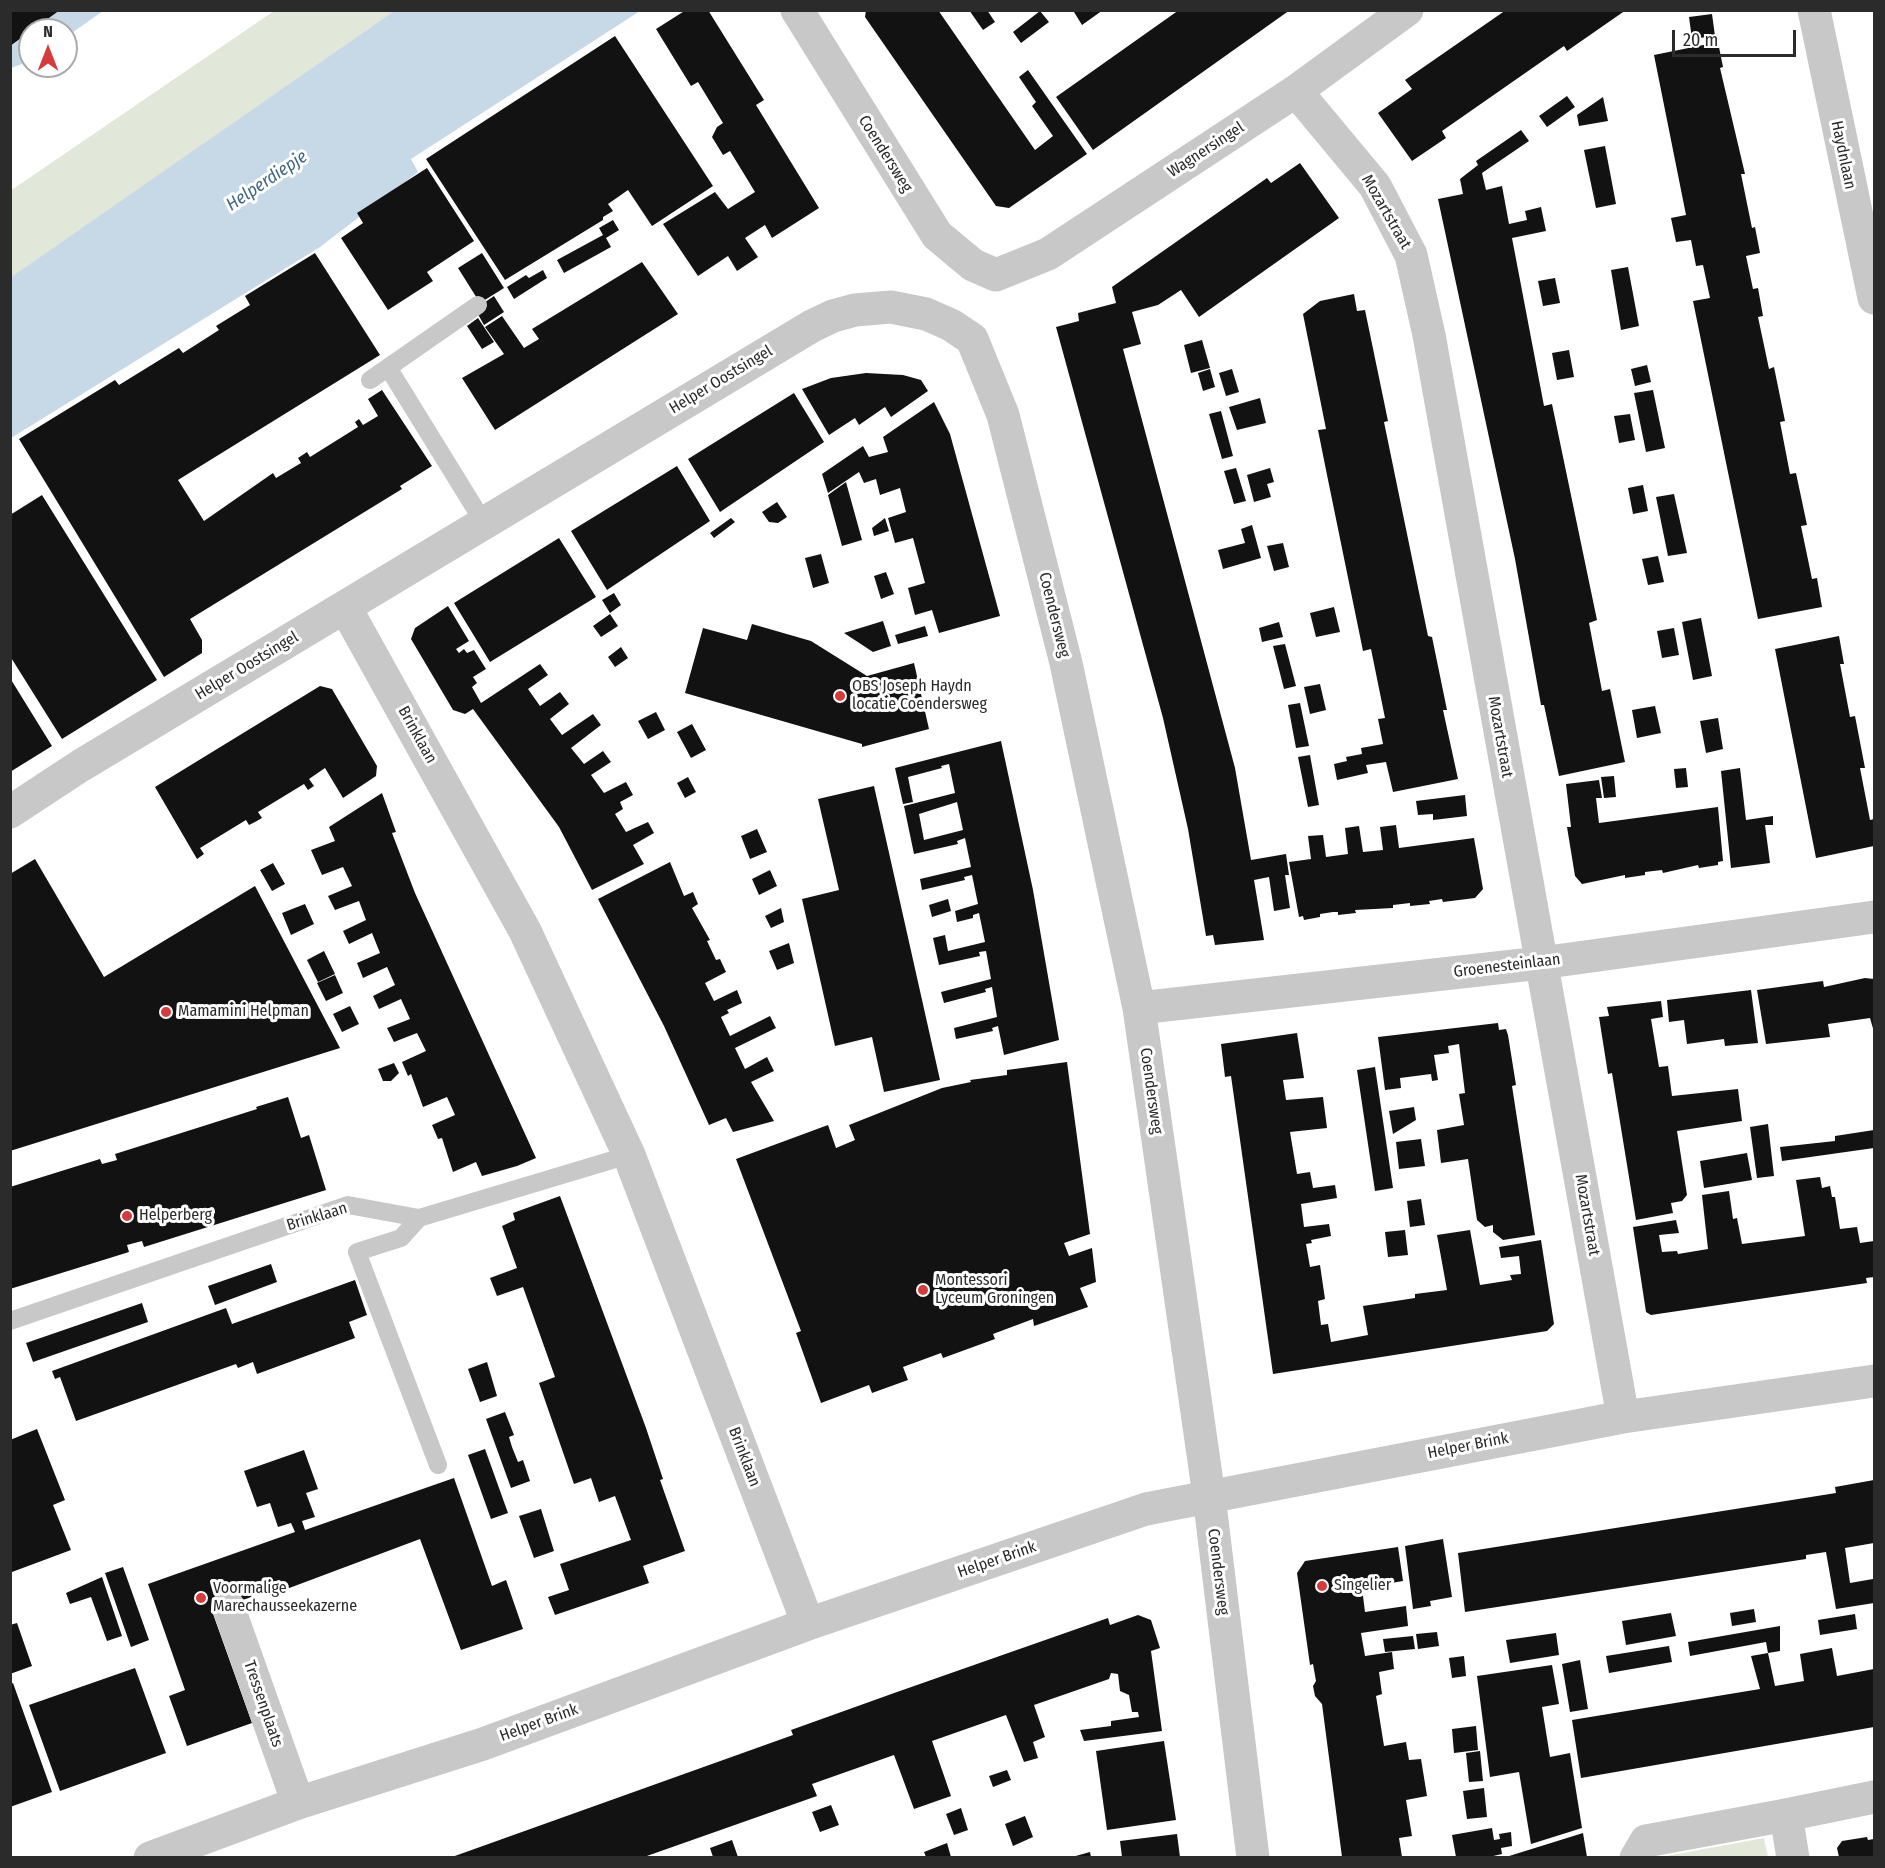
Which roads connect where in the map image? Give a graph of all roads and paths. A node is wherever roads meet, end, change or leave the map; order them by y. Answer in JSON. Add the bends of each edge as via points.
{"nodes":[{"id":1,"x":797,"y":10,"type":"edge"},
{"id":2,"x":1407,"y":10,"type":"edge"},
{"id":3,"x":1814,"y":10,"type":"edge"},
{"id":4,"x":1296,"y":91,"type":"junction"},
{"id":5,"x":996,"y":275,"type":"joint"},
{"id":6,"x":1874,"y":293,"type":"edge"},
{"id":7,"x":478,"y":305,"type":"dead end"},
{"id":8,"x":972,"y":339,"type":"joint"},
{"id":9,"x":389,"y":369,"type":"junction"},
{"id":10,"x":370,"y":380,"type":"dead end"},
{"id":11,"x":484,"y":523,"type":"junction"},
{"id":12,"x":345,"y":607,"type":"junction"},
{"id":13,"x":10,"y":812,"type":"edge"},
{"id":14,"x":1875,"y":917,"type":"edge"},
{"id":15,"x":1541,"y":963,"type":"junction"},
{"id":16,"x":1139,"y":1008,"type":"junction"},
{"id":17,"x":629,"y":1155,"type":"junction"},
{"id":18,"x":419,"y":1218,"type":"junction"},
{"id":19,"x":10,"y":1321,"type":"edge"},
{"id":20,"x":1875,"y":1381,"type":"edge"},
{"id":21,"x":1623,"y":1417,"type":"junction"},
{"id":22,"x":438,"y":1465,"type":"dead end"},
{"id":23,"x":1209,"y":1496,"type":"junction"},
{"id":24,"x":228,"y":1606,"type":"dead end"},
{"id":25,"x":808,"y":1624,"type":"junction"},
{"id":26,"x":1875,"y":1797,"type":"edge"},
{"id":27,"x":298,"y":1803,"type":"junction"},
{"id":28,"x":1786,"y":1815,"type":"junction"},
{"id":29,"x":150,"y":1857,"type":"edge"},
{"id":30,"x":1253,"y":1857,"type":"edge"},
{"id":31,"x":1636,"y":1857,"type":"edge"},
{"id":32,"x":1793,"y":1857,"type":"edge"}],
"edges":[{"from":1,"to":5,"type":"street","name":"Coendersweg","via":[[937,235],[974,265]]},
{"from":2,"to":4,"type":"street","name":"Wagnersingel"},
{"from":3,"to":6,"type":"street","name":"Haydnlaan"},
{"from":4,"to":5,"type":"street","name":"Wagnersingel","via":[[1048,254]]},
{"from":4,"to":15,"type":"street","name":"Mozartstraat","via":[[1375,186],[1411,255],[1429,335]]},
{"from":7,"to":9,"type":"lane"},
{"from":8,"to":11,"type":"street","name":"Helper Oostsingel","via":[[926,314],[891,307],[833,316]]},
{"from":8,"to":16,"type":"street","name":"Coendersweg","via":[[1004,415],[1066,663]]},
{"from":9,"to":10,"type":"lane"},
{"from":9,"to":11,"type":"lane"},
{"from":11,"to":12,"type":"street","name":"Helper Oostsingel"},
{"from":12,"to":13,"type":"street","name":"Helper Oostsingel"},
{"from":12,"to":17,"type":"street","name":"Brinklaan","via":[[525,931]]},
{"from":14,"to":15,"type":"street","name":"Groenesteinlaan"},
{"from":15,"to":16,"type":"street","name":"Groenesteinlaan"},
{"from":15,"to":21,"type":"street","name":"Mozartstraat"},
{"from":16,"to":23,"type":"street","name":"Coendersweg"},
{"from":17,"to":18,"type":"lane","name":"Brinklaan"},
{"from":17,"to":25,"type":"street","name":"Brinklaan"},
{"from":18,"to":19,"type":"lane","name":"Brinklaan","via":[[348,1205]]},
{"from":18,"to":22,"type":"lane","via":[[401,1238],[357,1252]]},
{"from":20,"to":21,"type":"street","name":"Helper Brink"},
{"from":21,"to":23,"type":"street","name":"Helper Brink"},
{"from":23,"to":25,"type":"street","name":"Helper Brink","via":[[1146,1509]]},
{"from":23,"to":30,"type":"street","name":"Coendersweg"},
{"from":24,"to":27,"type":"street","name":"Tressenplaats"},
{"from":25,"to":27,"type":"street","name":"Helper Brink","via":[[483,1744]]},
{"from":26,"to":28,"type":"street"},
{"from":27,"to":29,"type":"street","name":"Helper Brink"},
{"from":28,"to":31,"type":"street","via":[[1646,1841]]},
{"from":28,"to":32,"type":"street"}]}
